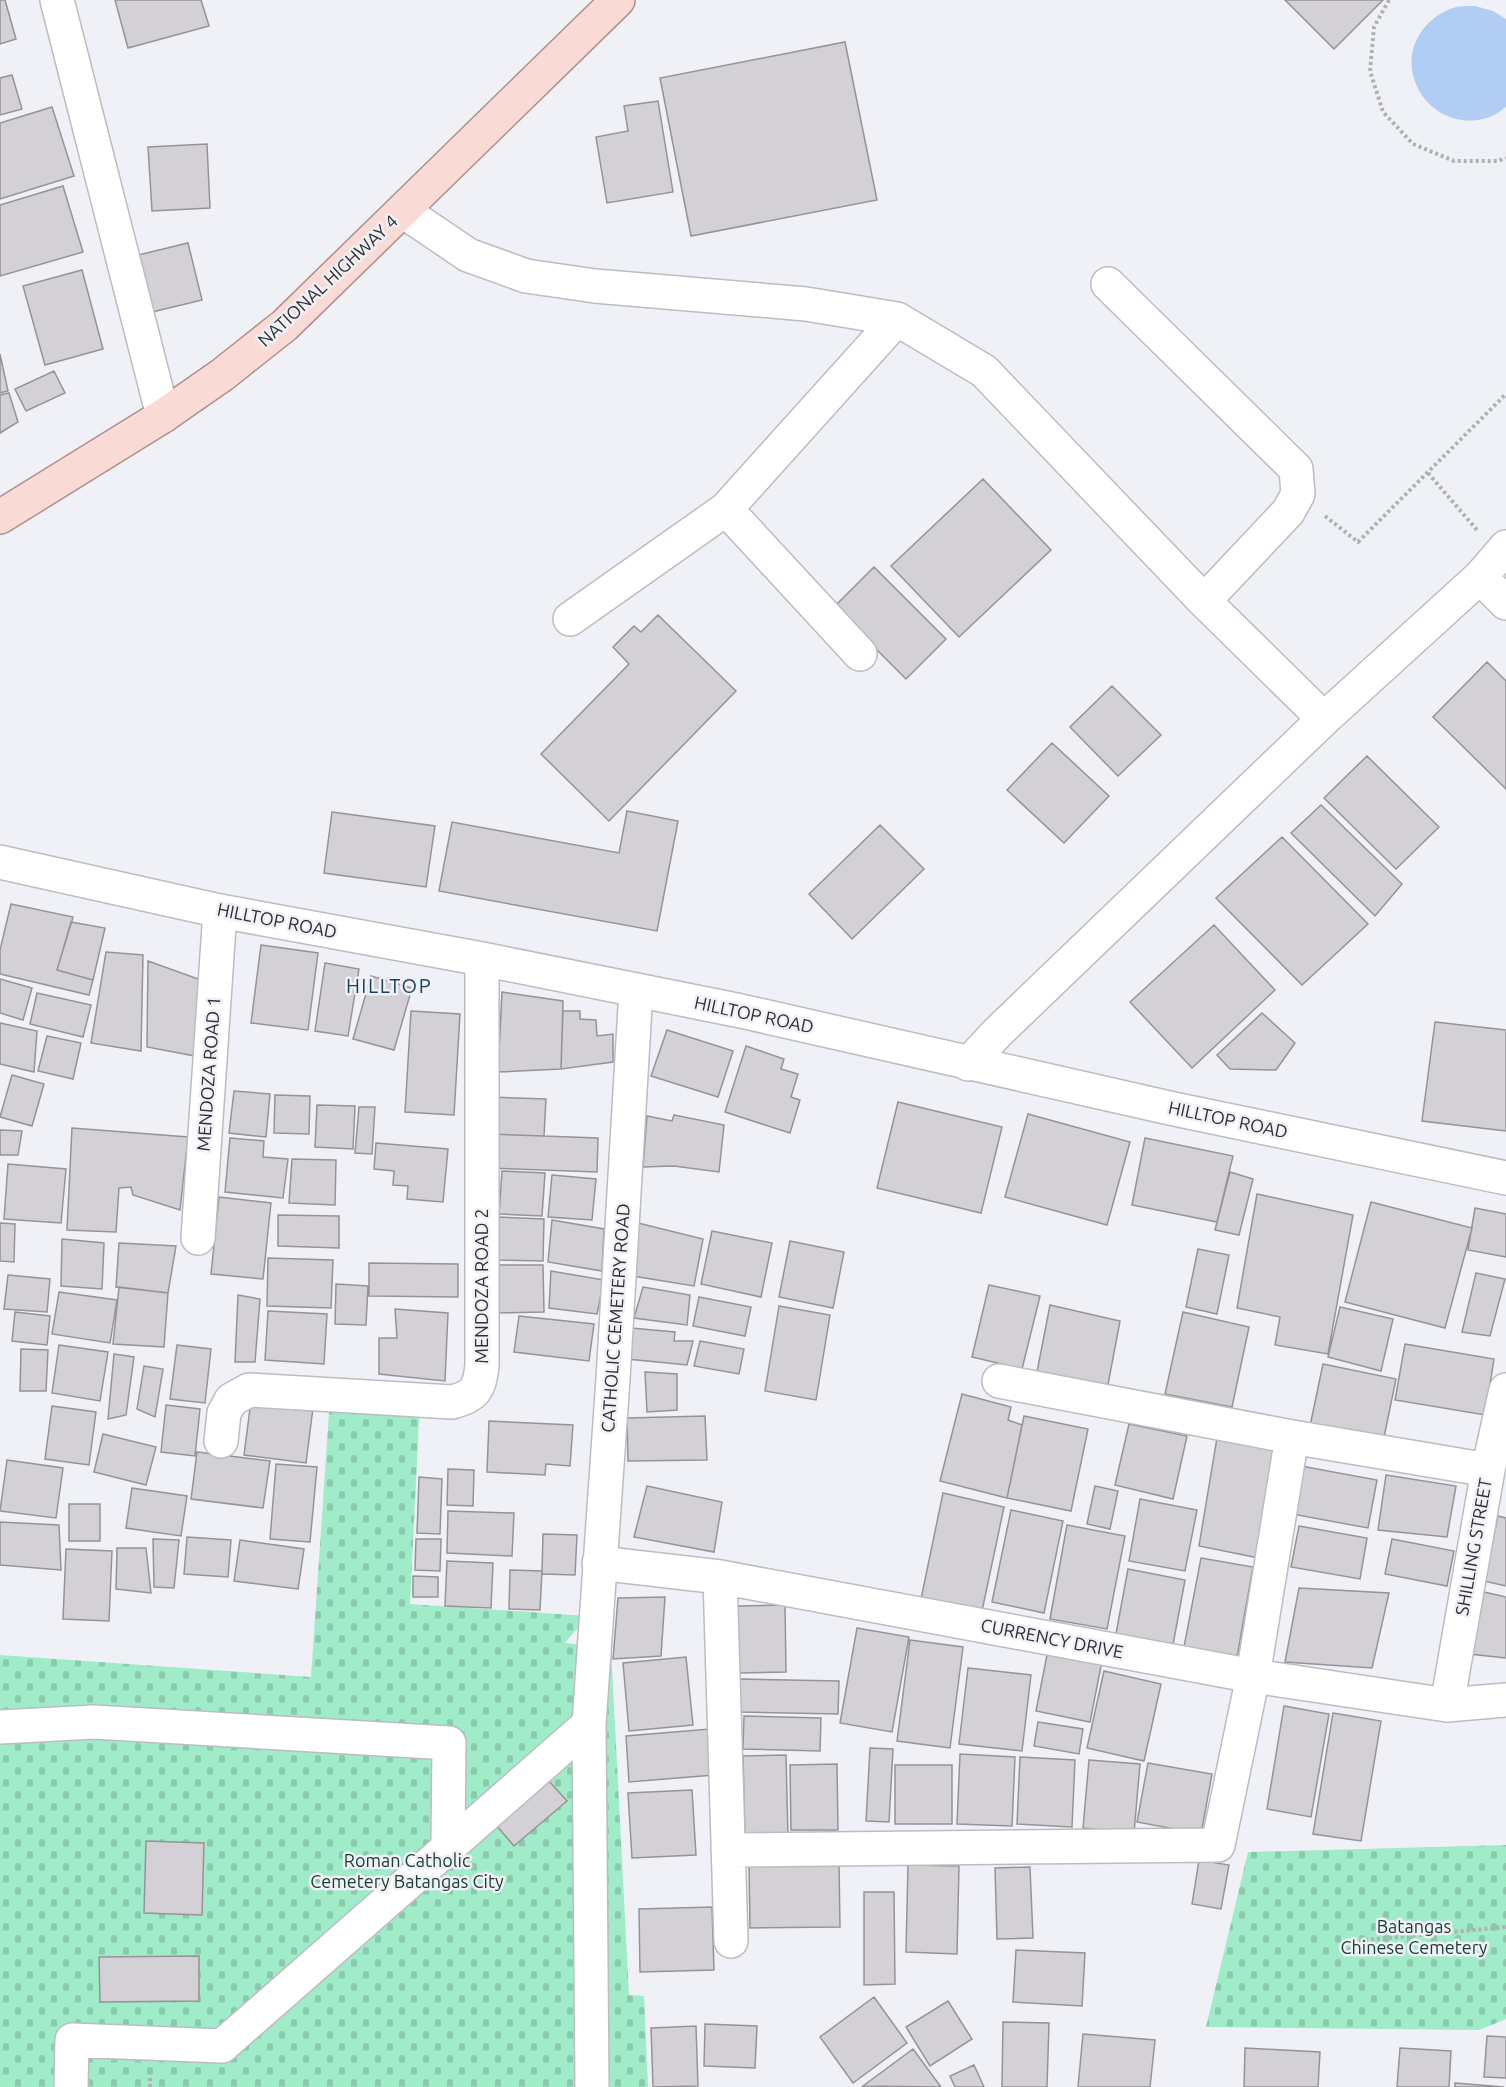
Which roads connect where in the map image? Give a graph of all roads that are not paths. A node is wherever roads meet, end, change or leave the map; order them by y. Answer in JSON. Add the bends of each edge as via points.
{"nodes":[{"id":1,"x":57,"y":0,"type":"edge"},
{"id":2,"x":618,"y":0,"type":"edge"},
{"id":3,"x":403,"y":211,"type":"junction"},
{"id":4,"x":1108,"y":284,"type":"dead end"},
{"id":5,"x":897,"y":319,"type":"junction"},
{"id":6,"x":163,"y":416,"type":"junction"},
{"id":7,"x":726,"y":509,"type":"junction"},
{"id":8,"x":0,"y":517,"type":"edge"},
{"id":9,"x":1495,"y":560,"type":"edge"},
{"id":10,"x":1204,"y":601,"type":"junction"},
{"id":11,"x":1506,"y":603,"type":"edge"},
{"id":12,"x":570,"y":619,"type":"dead end"},
{"id":13,"x":860,"y":654,"type":"dead end"},
{"id":14,"x":1324,"y":718,"type":"junction"},
{"id":15,"x":0,"y":862,"type":"edge"},
{"id":16,"x":220,"y":911,"type":"junction"},
{"id":17,"x":482,"y":959,"type":"junction"},
{"id":18,"x":636,"y":990,"type":"junction"},
{"id":19,"x":968,"y":1064,"type":"junction"},
{"id":20,"x":1506,"y":1178,"type":"edge"},
{"id":21,"x":198,"y":1238,"type":"dead end"},
{"id":22,"x":999,"y":1381,"type":"dead end"},
{"id":23,"x":1506,"y":1390,"type":"edge"},
{"id":24,"x":1292,"y":1437,"type":"junction"},
{"id":25,"x":221,"y":1441,"type":"dead end"},
{"id":26,"x":1488,"y":1470,"type":"junction"},
{"id":27,"x":599,"y":1563,"type":"junction"},
{"id":28,"x":720,"y":1577,"type":"junction"},
{"id":29,"x":1253,"y":1676,"type":"junction"},
{"id":30,"x":1506,"y":1700,"type":"edge"},
{"id":31,"x":1447,"y":1706,"type":"junction"},
{"id":32,"x":589,"y":1724,"type":"junction"},
{"id":33,"x":0,"y":1727,"type":"edge"},
{"id":34,"x":448,"y":1847,"type":"junction"},
{"id":35,"x":728,"y":1850,"type":"junction"},
{"id":36,"x":731,"y":1941,"type":"dead end"},
{"id":37,"x":71,"y":2087,"type":"edge"},
{"id":38,"x":592,"y":2087,"type":"edge"}],
"edges":[{"from":1,"to":6,"type":"street"},
{"from":2,"to":3,"type":"main road","name":"NATIONAL HIGHWAY 4"},
{"from":3,"to":5,"type":"street","via":[[468,255],[526,276],[595,286],[806,304]]},
{"from":3,"to":6,"type":"main road","name":"NATIONAL HIGHWAY 4","via":[[285,325]]},
{"from":4,"to":10,"type":"street","via":[[1296,469],[1298,494],[1288,512]]},
{"from":5,"to":7,"type":"street"},
{"from":5,"to":10,"type":"street","via":[[984,370]]},
{"from":6,"to":8,"type":"main road","name":"NATIONAL HIGHWAY 4"},
{"from":7,"to":12,"type":"street"},
{"from":7,"to":13,"type":"street"},
{"from":9,"to":11,"type":"street"},
{"from":9,"to":14,"type":"street"},
{"from":10,"to":14,"type":"street"},
{"from":14,"to":19,"type":"street"},
{"from":15,"to":16,"type":"street","name":"HILLTOP ROAD"},
{"from":16,"to":17,"type":"street","name":"HILLTOP ROAD"},
{"from":16,"to":21,"type":"street","name":"MENDOZA ROAD 1"},
{"from":17,"to":18,"type":"street","name":"HILLTOP ROAD"},
{"from":17,"to":25,"type":"street","name":"MENDOZA ROAD 2","via":[[480,1384],[469,1397],[452,1402],[249,1390],[231,1400],[224,1413]]},
{"from":18,"to":19,"type":"street","name":"HILLTOP ROAD"},
{"from":18,"to":27,"type":"street","name":"CATHOLIC CEMETERY ROAD"},
{"from":19,"to":20,"type":"street","name":"HILLTOP ROAD"},
{"from":22,"to":24,"type":"street"},
{"from":23,"to":26,"type":"street","name":"SHILLING STREET"},
{"from":24,"to":26,"type":"street"},
{"from":24,"to":29,"type":"street"},
{"from":26,"to":31,"type":"street","name":"SHILLING STREET"},
{"from":27,"to":28,"type":"street","name":"CURRENCY DRIVE"},
{"from":27,"to":32,"type":"street","name":"CATHOLIC CEMETERY ROAD"},
{"from":28,"to":29,"type":"street","name":"CURRENCY DRIVE"},
{"from":28,"to":35,"type":"street"},
{"from":29,"to":31,"type":"street","name":"CURRENCY DRIVE"},
{"from":29,"to":35,"type":"street","via":[[1218,1845]]},
{"from":30,"to":31,"type":"street","name":"CURRENCY DRIVE"},
{"from":32,"to":34,"type":"street"},
{"from":32,"to":38,"type":"street","name":"CATHOLIC CEMETERY ROAD"},
{"from":33,"to":34,"type":"street","via":[[94,1722],[449,1743]]},
{"from":34,"to":37,"type":"street","via":[[222,2046],[72,2040]]},
{"from":35,"to":36,"type":"street"}]}
